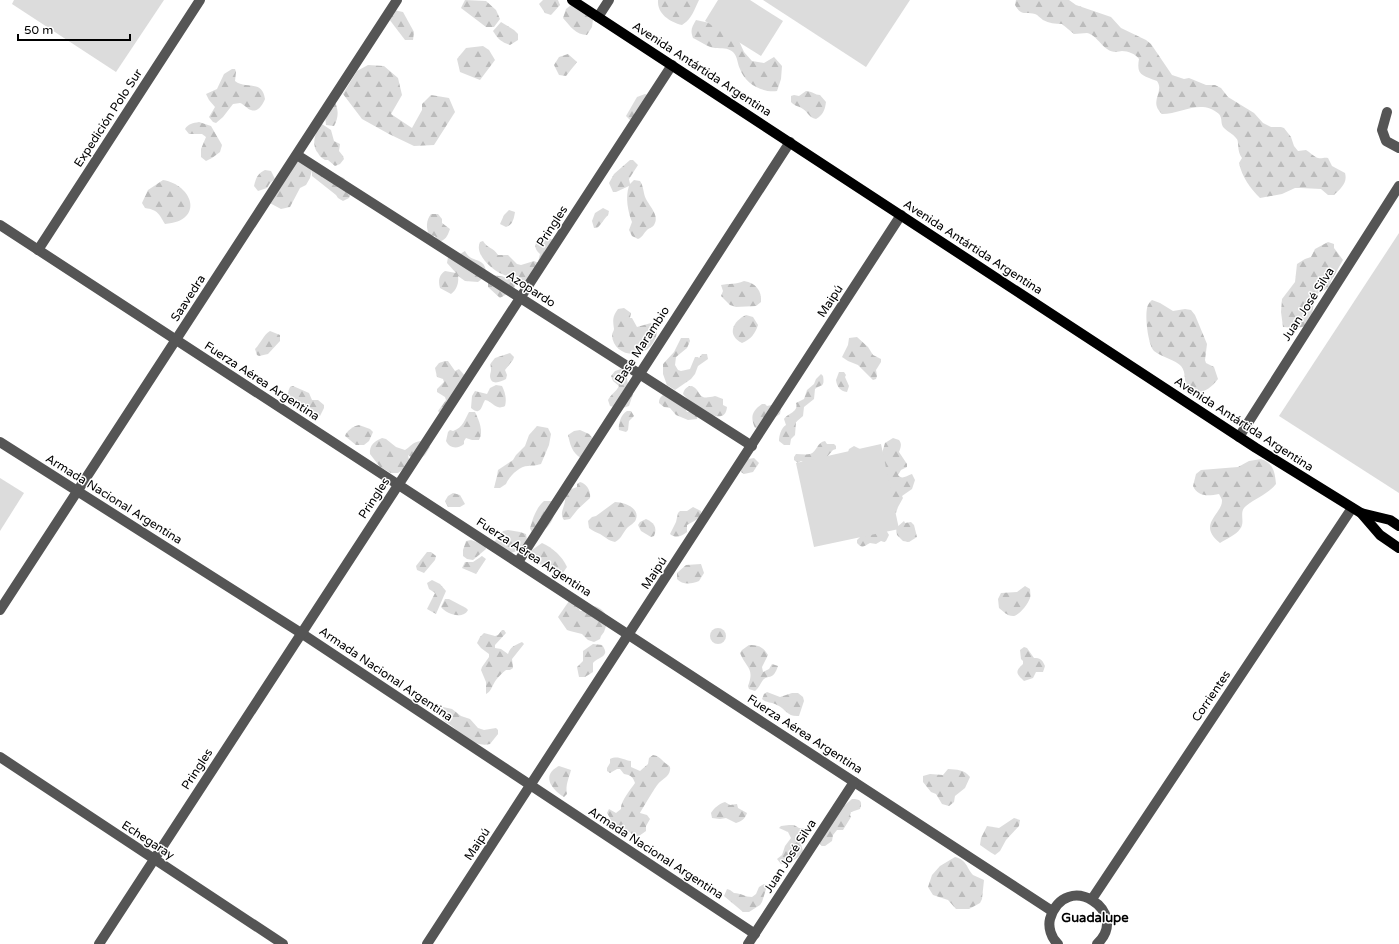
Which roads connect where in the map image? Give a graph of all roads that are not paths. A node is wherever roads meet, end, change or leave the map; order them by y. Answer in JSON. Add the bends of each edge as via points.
{"nodes":[{"id":1,"x":200,"y":0,"type":"edge"},
{"id":2,"x":397,"y":0,"type":"edge"},
{"id":3,"x":572,"y":0,"type":"edge"},
{"id":4,"x":609,"y":0,"type":"edge"},
{"id":5,"x":598,"y":17,"type":"junction"},
{"id":6,"x":672,"y":66,"type":"junction"},
{"id":7,"x":1387,"y":112,"type":"dead end"},
{"id":8,"x":790,"y":142,"type":"junction"},
{"id":9,"x":1399,"y":148,"type":"edge"},
{"id":10,"x":297,"y":155,"type":"junction"},
{"id":11,"x":1399,"y":186,"type":"edge"},
{"id":12,"x":901,"y":215,"type":"junction"},
{"id":13,"x":0,"y":225,"type":"edge"},
{"id":14,"x":38,"y":250,"type":"junction"},
{"id":15,"x":521,"y":298,"type":"junction"},
{"id":16,"x":176,"y":340,"type":"junction"},
{"id":17,"x":639,"y":373,"type":"junction"},
{"id":18,"x":1239,"y":437,"type":"junction"},
{"id":19,"x":0,"y":442,"type":"edge"},
{"id":20,"x":752,"y":446,"type":"junction"},
{"id":21,"x":398,"y":485,"type":"junction"},
{"id":22,"x":77,"y":491,"type":"junction"},
{"id":23,"x":1352,"y":508,"type":"junction"},
{"id":24,"x":1361,"y":513,"type":"junction"},
{"id":25,"x":1399,"y":526,"type":"edge"},
{"id":26,"x":1399,"y":548,"type":"edge"},
{"id":27,"x":518,"y":562,"type":"junction"},
{"id":28,"x":0,"y":610,"type":"edge"},
{"id":29,"x":301,"y":633,"type":"junction"},
{"id":30,"x":629,"y":634,"type":"junction"},
{"id":31,"x":0,"y":757,"type":"edge"},
{"id":32,"x":854,"y":782,"type":"junction"},
{"id":33,"x":530,"y":786,"type":"junction"},
{"id":34,"x":154,"y":859,"type":"junction"},
{"id":35,"x":1092,"y":899,"type":"junction"},
{"id":36,"x":1052,"y":911,"type":"junction"},
{"id":37,"x":755,"y":934,"type":"junction"},
{"id":38,"x":1103,"y":943,"type":"edge"},
{"id":39,"x":99,"y":944,"type":"edge"},
{"id":40,"x":283,"y":944,"type":"edge"},
{"id":41,"x":427,"y":944,"type":"edge"},
{"id":42,"x":748,"y":944,"type":"edge"},
{"id":43,"x":1058,"y":944,"type":"edge"}],
"edges":[{"from":1,"to":14,"type":"street","name":"Expedición Polo Sur"},
{"from":2,"to":10,"type":"street","name":"Saavedra"},
{"from":3,"to":5,"type":"main road","name":"Avenida Antártida Argentina"},
{"from":4,"to":5,"type":"street"},
{"from":5,"to":6,"type":"main road","name":"Avenida Antártida Argentina"},
{"from":6,"to":8,"type":"main road","name":"Avenida Antártida Argentina"},
{"from":6,"to":15,"type":"street","name":"Pringles"},
{"from":7,"to":9,"type":"street","via":[[1382,130],[1386,141]]},
{"from":8,"to":12,"type":"main road","name":"Avenida Antártida Argentina"},
{"from":8,"to":17,"type":"street","name":"Base Marambio"},
{"from":10,"to":15,"type":"street","name":"Azopardo"},
{"from":10,"to":16,"type":"street","name":"Saavedra"},
{"from":11,"to":18,"type":"street","name":"Juan José Silva"},
{"from":12,"to":18,"type":"main road","name":"Avenida Antártida Argentina"},
{"from":12,"to":20,"type":"street","name":"Maipú"},
{"from":13,"to":14,"type":"street","name":"Fuerza Aérea Argentina"},
{"from":14,"to":16,"type":"street","name":"Fuerza Aérea Argentina"},
{"from":15,"to":17,"type":"street","name":"Azopardo"},
{"from":15,"to":21,"type":"street","name":"Pringles"},
{"from":16,"to":21,"type":"street","name":"Fuerza Aérea Argentina"},
{"from":16,"to":22,"type":"street","name":"Saavedra"},
{"from":17,"to":20,"type":"street","name":"Azopardo"},
{"from":17,"to":27,"type":"street","name":"Base Marambio"},
{"from":18,"to":23,"type":"main road","name":"Avenida Antártida Argentina"},
{"from":19,"to":22,"type":"street","name":"Armada Nacional Argentina"},
{"from":20,"to":30,"type":"street","name":"Maipú"},
{"from":21,"to":27,"type":"street","name":"Fuerza Aérea Argentina"},
{"from":21,"to":29,"type":"street","name":"Pringles"},
{"from":22,"to":28,"type":"street","name":"Saavedra"},
{"from":22,"to":29,"type":"street","name":"Armada Nacional Argentina"},
{"from":23,"to":24,"type":"main road","name":"Avenida Antártida Argentina"},
{"from":23,"to":35,"type":"street","name":"Corrientes"},
{"from":24,"to":25,"type":"main road","name":"Avenida Antártida Argentina","via":[[1390,520]]},
{"from":24,"to":26,"type":"main road","name":"Avenida Antártida Argentina","via":[[1380,535]]},
{"from":27,"to":30,"type":"street","name":"Fuerza Aérea Argentina"},
{"from":29,"to":33,"type":"street","name":"Armada Nacional Argentina"},
{"from":29,"to":34,"type":"street","name":"Pringles"},
{"from":30,"to":32,"type":"street","name":"Fuerza Aérea Argentina"},
{"from":30,"to":33,"type":"street","name":"Maipú"},
{"from":31,"to":34,"type":"street","name":"Echegaray"},
{"from":32,"to":36,"type":"street","name":"Fuerza Aérea Argentina"},
{"from":32,"to":37,"type":"street","name":"Juan José Silva"},
{"from":33,"to":37,"type":"street","name":"Armada Nacional Argentina"},
{"from":33,"to":41,"type":"street","name":"Maipú"},
{"from":34,"to":39,"type":"street","name":"Pringles"},
{"from":34,"to":40,"type":"street","name":"Echegaray"},
{"from":35,"to":36,"type":"street","via":[[1081,895],[1070,897],[1060,902]]},
{"from":35,"to":38,"type":"street","via":[[1101,906],[1106,917]]},
{"from":36,"to":43,"type":"street","via":[[1050,932]]},
{"from":37,"to":42,"type":"street","name":"Juan José Silva"}]}
